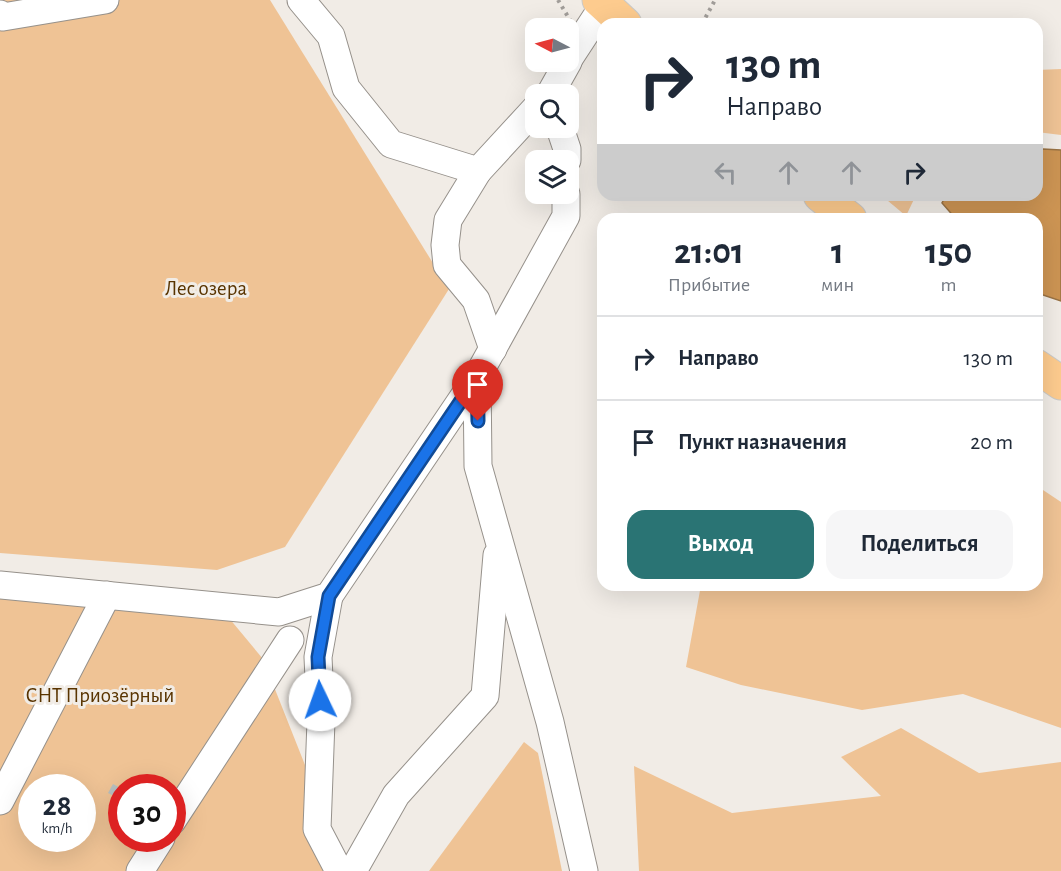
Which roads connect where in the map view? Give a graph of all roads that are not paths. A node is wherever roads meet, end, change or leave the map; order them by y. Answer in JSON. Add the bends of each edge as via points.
{"nodes":[{"id":1,"x":105,"y":0,"type":"edge"},
{"id":2,"x":301,"y":0,"type":"edge"},
{"id":3,"x":0,"y":15,"type":"edge"},
{"id":4,"x":597,"y":25,"type":"edge"},
{"id":5,"x":579,"y":47,"type":"edge"},
{"id":6,"x":525,"y":120,"type":"edge"},
{"id":7,"x":478,"y":171,"type":"junction"},
{"id":8,"x":828,"y":201,"type":"edge"},
{"id":9,"x":566,"y":204,"type":"edge"},
{"id":10,"x":842,"y":213,"type":"edge"},
{"id":11,"x":493,"y":349,"type":"junction"},
{"id":12,"x":1043,"y":371,"type":"edge"},
{"id":13,"x":477,"y":377,"type":"junction"},
{"id":14,"x":1061,"y":383,"type":"edge"},
{"id":15,"x":499,"y":539,"type":"junction"},
{"id":16,"x":0,"y":585,"type":"edge"},
{"id":17,"x":107,"y":595,"type":"junction"},
{"id":18,"x":329,"y":596,"type":"junction"},
{"id":19,"x":279,"y":612,"type":"junction"},
{"id":20,"x":290,"y":640,"type":"junction"},
{"id":21,"x":321,"y":721,"type":"junction"},
{"id":22,"x":186,"y":800,"type":"edge"},
{"id":23,"x":0,"y":801,"type":"edge"},
{"id":24,"x":152,"y":852,"type":"edge"},
{"id":25,"x":140,"y":871,"type":"edge"},
{"id":26,"x":339,"y":871,"type":"edge"},
{"id":27,"x":353,"y":871,"type":"edge"},
{"id":28,"x":584,"y":871,"type":"edge"}],
"edges":[{"from":1,"to":3,"type":"street"},
{"from":2,"to":7,"type":"street","via":[[331,36],[346,88],[391,144]]},
{"from":4,"to":5,"type":"street"},
{"from":6,"to":7,"type":"street"},
{"from":7,"to":11,"type":"street","via":[[448,220],[445,245],[447,265],[476,300]]},
{"from":8,"to":10,"type":"main road"},
{"from":9,"to":11,"type":"street","via":[[566,216]]},
{"from":11,"to":13,"type":"street"},
{"from":12,"to":14,"type":"main road"},
{"from":13,"to":15,"type":"street","via":[[478,466]]},
{"from":13,"to":18,"type":"street"},
{"from":15,"to":27,"type":"street","via":[[485,696],[396,795]]},
{"from":15,"to":28,"type":"street","via":[[550,722]]},
{"from":16,"to":17,"type":"street"},
{"from":17,"to":19,"type":"street"},
{"from":17,"to":23,"type":"street"},
{"from":18,"to":19,"type":"street"},
{"from":18,"to":21,"type":"street","via":[[318,657]]},
{"from":19,"to":20,"type":"street"},
{"from":20,"to":21,"type":"street"},
{"from":20,"to":22,"type":"street"},
{"from":21,"to":26,"type":"street","via":[[317,829]]},
{"from":24,"to":25,"type":"street"}]}
